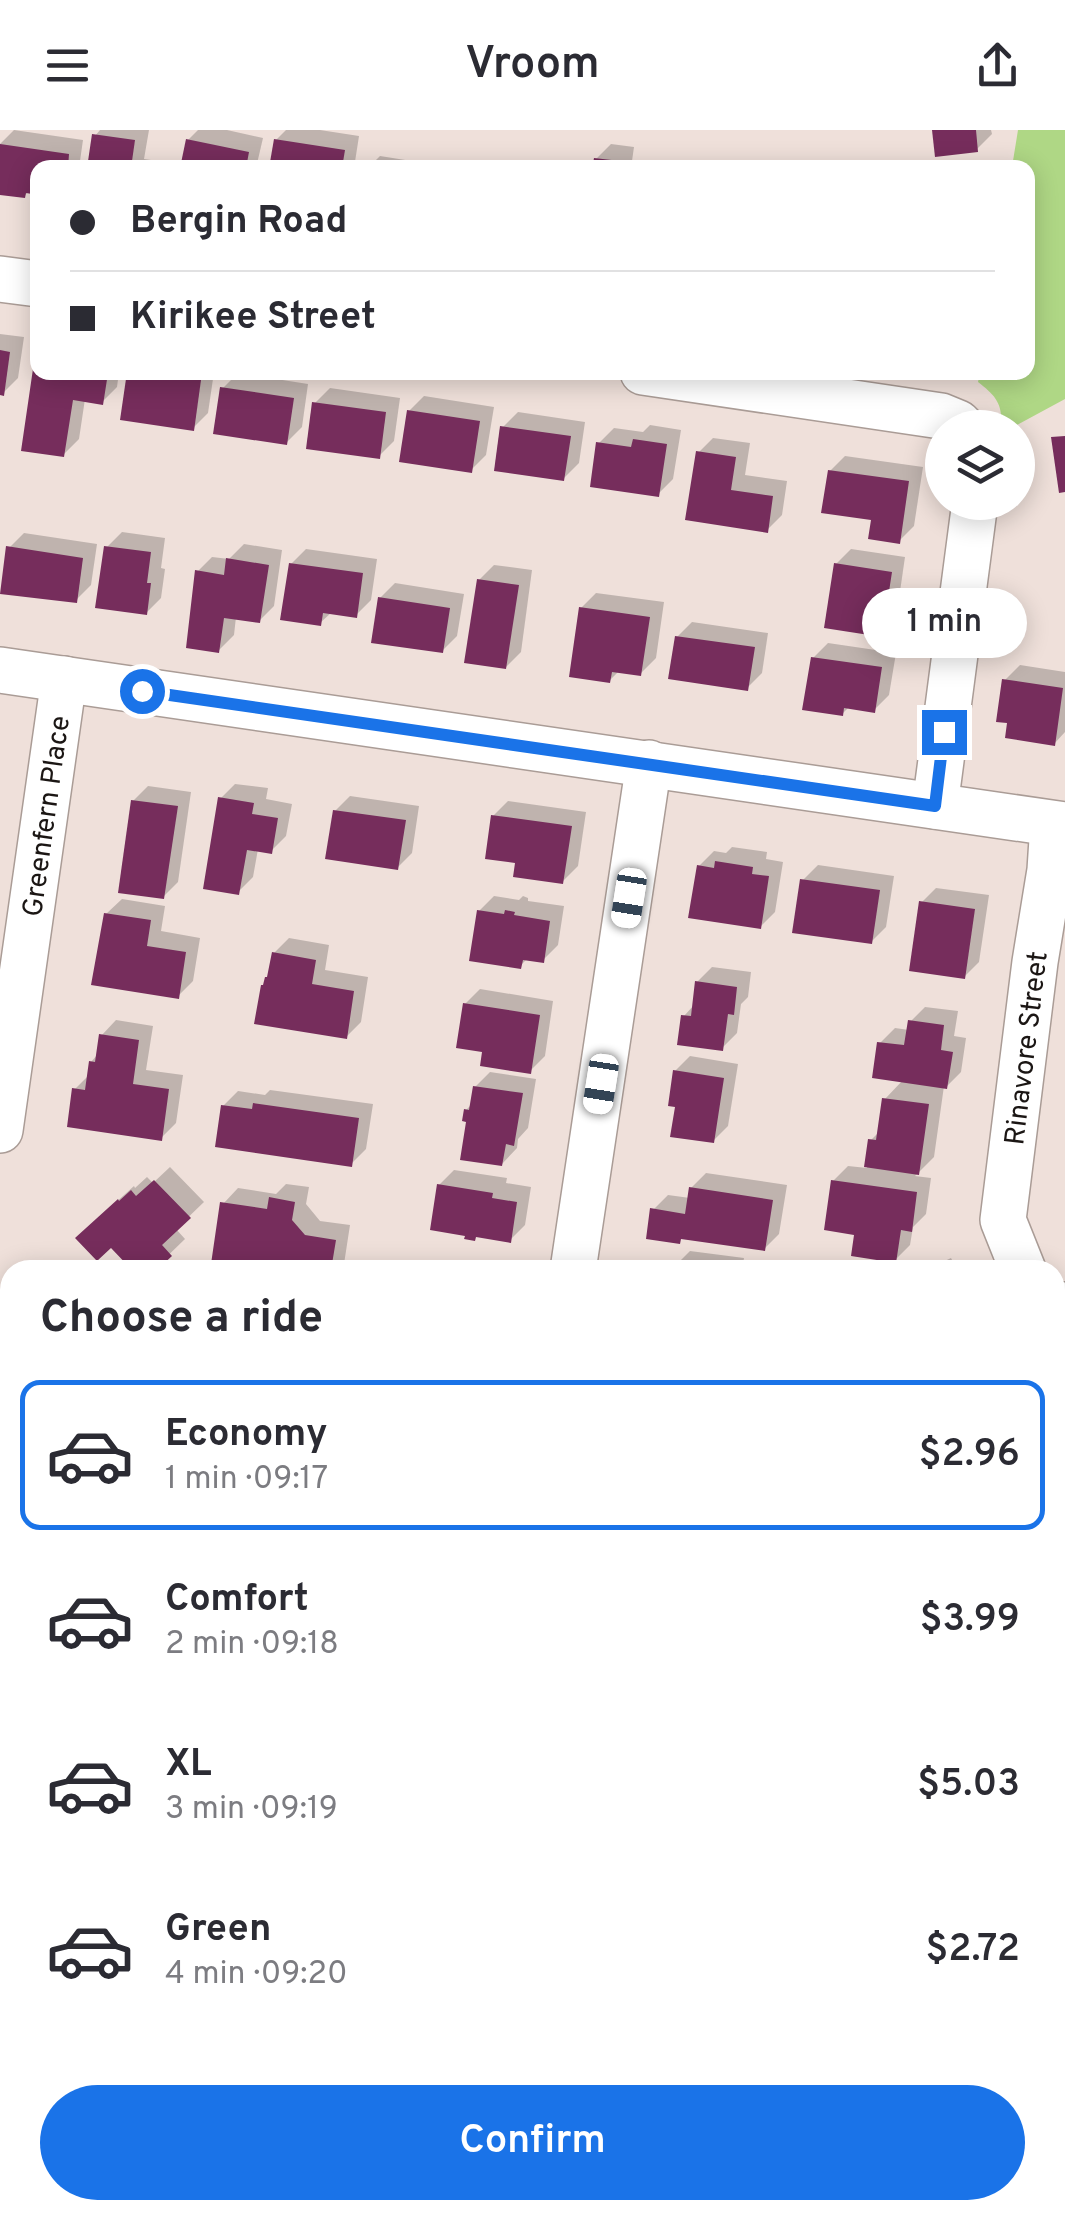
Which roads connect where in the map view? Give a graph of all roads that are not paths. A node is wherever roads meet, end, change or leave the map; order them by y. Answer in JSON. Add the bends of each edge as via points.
{"nodes":[{"id":1,"x":0,"y":279,"type":"edge"},
{"id":2,"x":30,"y":283,"type":"edge"},
{"id":3,"x":697,"y":380,"type":"edge"},
{"id":4,"x":925,"y":414,"type":"edge"},
{"id":5,"x":973,"y":520,"type":"edge"},
{"id":6,"x":0,"y":670,"type":"edge"},
{"id":7,"x":64,"y":680,"type":"junction"},
{"id":8,"x":649,"y":764,"type":"junction"},
{"id":9,"x":935,"y":806,"type":"junction"},
{"id":10,"x":1059,"y":824,"type":"edge"},
{"id":11,"x":0,"y":1130,"type":"edge"},
{"id":12,"x":574,"y":1260,"type":"edge"},
{"id":13,"x":1019,"y":1260,"type":"edge"}],
"edges":[{"from":1,"to":2,"type":"street"},
{"from":3,"to":4,"type":"street"},
{"from":5,"to":9,"type":"street"},
{"from":6,"to":7,"type":"street"},
{"from":7,"to":8,"type":"street"},
{"from":7,"to":11,"type":"street","name":"Greenfern Place"},
{"from":8,"to":9,"type":"street"},
{"from":8,"to":12,"type":"street"},
{"from":9,"to":10,"type":"street"},
{"from":10,"to":13,"type":"street","name":"Rinavore Street","via":[[1003,1220]]}]}
